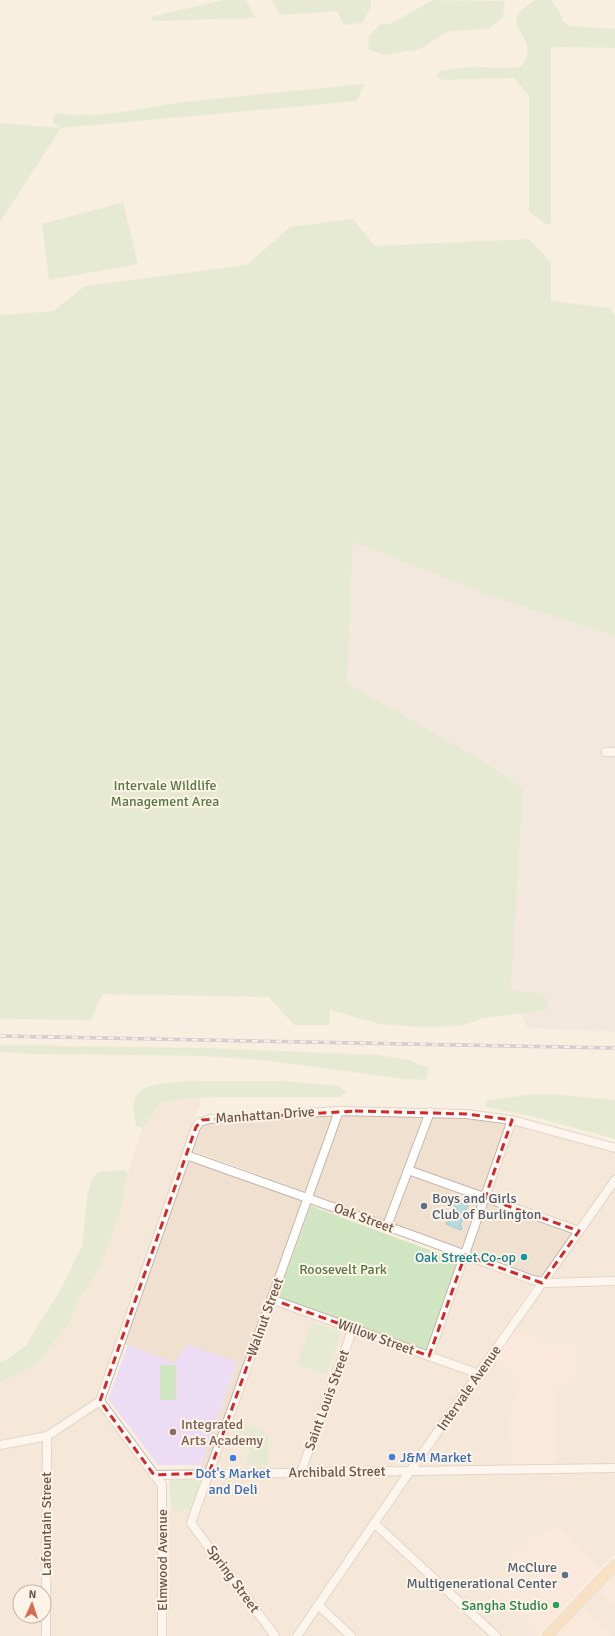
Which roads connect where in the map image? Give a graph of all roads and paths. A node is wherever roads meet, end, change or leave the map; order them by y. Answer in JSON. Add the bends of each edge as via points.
{"nodes":[{"id":1,"x":606,"y":752,"type":"dead end"},
{"id":2,"x":615,"y":752,"type":"edge"},
{"id":3,"x":338,"y":1111,"type":"junction"},
{"id":4,"x":430,"y":1112,"type":"junction"},
{"id":5,"x":512,"y":1120,"type":"junction"},
{"id":6,"x":615,"y":1148,"type":"edge"},
{"id":7,"x":186,"y":1155,"type":"junction"},
{"id":8,"x":408,"y":1170,"type":"junction"},
{"id":9,"x":615,"y":1180,"type":"edge"},
{"id":10,"x":308,"y":1198,"type":"junction"},
{"id":11,"x":485,"y":1198,"type":"junction"},
{"id":12,"x":387,"y":1226,"type":"junction"},
{"id":13,"x":579,"y":1231,"type":"junction"},
{"id":14,"x":465,"y":1255,"type":"junction"},
{"id":15,"x":615,"y":1281,"type":"edge"},
{"id":16,"x":542,"y":1283,"type":"junction"},
{"id":17,"x":272,"y":1299,"type":"junction"},
{"id":18,"x":353,"y":1328,"type":"junction"},
{"id":19,"x":428,"y":1356,"type":"junction"},
{"id":20,"x":480,"y":1374,"type":"junction"},
{"id":21,"x":100,"y":1401,"type":"junction"},
{"id":22,"x":46,"y":1436,"type":"junction"},
{"id":23,"x":0,"y":1445,"type":"edge"},
{"id":24,"x":615,"y":1468,"type":"edge"},
{"id":25,"x":410,"y":1471,"type":"junction"},
{"id":26,"x":301,"y":1472,"type":"junction"},
{"id":27,"x":209,"y":1473,"type":"junction"},
{"id":28,"x":154,"y":1474,"type":"junction"},
{"id":29,"x":191,"y":1523,"type":"joint"},
{"id":30,"x":374,"y":1523,"type":"junction"},
{"id":31,"x":615,"y":1565,"type":"edge"},
{"id":32,"x":318,"y":1605,"type":"junction"},
{"id":33,"x":46,"y":1636,"type":"edge"},
{"id":34,"x":162,"y":1636,"type":"edge"},
{"id":35,"x":275,"y":1636,"type":"edge"},
{"id":36,"x":297,"y":1636,"type":"edge"},
{"id":37,"x":351,"y":1636,"type":"edge"},
{"id":38,"x":496,"y":1636,"type":"edge"},
{"id":39,"x":547,"y":1636,"type":"edge"}],
"edges":[{"from":1,"to":2,"type":"street"},
{"from":3,"to":4,"type":"street","name":"Manhattan Drive"},
{"from":3,"to":7,"type":"street","name":"Manhattan Drive","via":[[206,1119],[198,1124]]},
{"from":3,"to":10,"type":"street","name":"Walnut Street"},
{"from":4,"to":5,"type":"street","name":"Manhattan Drive"},
{"from":4,"to":8,"type":"street"},
{"from":5,"to":6,"type":"street","name":"Manhattan Drive"},
{"from":5,"to":11,"type":"street"},
{"from":7,"to":10,"type":"street","name":"Oak Street"},
{"from":7,"to":21,"type":"street","name":"Manhattan Drive"},
{"from":8,"to":11,"type":"street"},
{"from":8,"to":12,"type":"street"},
{"from":9,"to":13,"type":"street","name":"Intervale Avenue"},
{"from":10,"to":12,"type":"street","name":"Oak Street"},
{"from":10,"to":17,"type":"street","name":"Walnut Street"},
{"from":11,"to":13,"type":"street"},
{"from":11,"to":14,"type":"street"},
{"from":12,"to":14,"type":"street","name":"Oak Street"},
{"from":13,"to":16,"type":"street","name":"Intervale Avenue"},
{"from":14,"to":16,"type":"street","name":"Oak Street"},
{"from":14,"to":19,"type":"street"},
{"from":15,"to":16,"type":"street"},
{"from":16,"to":20,"type":"street","name":"Intervale Avenue"},
{"from":17,"to":18,"type":"street","name":"Willow Street"},
{"from":17,"to":27,"type":"street","name":"Walnut Street"},
{"from":18,"to":19,"type":"street","name":"Willow Street"},
{"from":18,"to":26,"type":"street","name":"Saint Louis Street"},
{"from":19,"to":20,"type":"street","name":"Willow Street"},
{"from":20,"to":25,"type":"street","name":"Intervale Avenue"},
{"from":21,"to":22,"type":"street"},
{"from":21,"to":28,"type":"street"},
{"from":22,"to":23,"type":"street"},
{"from":22,"to":33,"type":"street","name":"Lafountain Street"},
{"from":24,"to":25,"type":"street","name":"Archibald Street"},
{"from":25,"to":26,"type":"street","name":"Archibald Street"},
{"from":25,"to":30,"type":"street","name":"Intervale Avenue"},
{"from":26,"to":27,"type":"street","name":"Archibald Street"},
{"from":27,"to":28,"type":"street","name":"Archibald Street"},
{"from":27,"to":29,"type":"street","name":"Walnut Street"},
{"from":28,"to":34,"type":"street","name":"Elmwood Avenue","via":[[162,1485]]},
{"from":29,"to":35,"type":"street","name":"Spring Street"},
{"from":30,"to":32,"type":"street","name":"Intervale Avenue"},
{"from":30,"to":38,"type":"street"},
{"from":31,"to":39,"type":"main road"},
{"from":32,"to":36,"type":"street","name":"Intervale Avenue"},
{"from":32,"to":37,"type":"street"}]}
